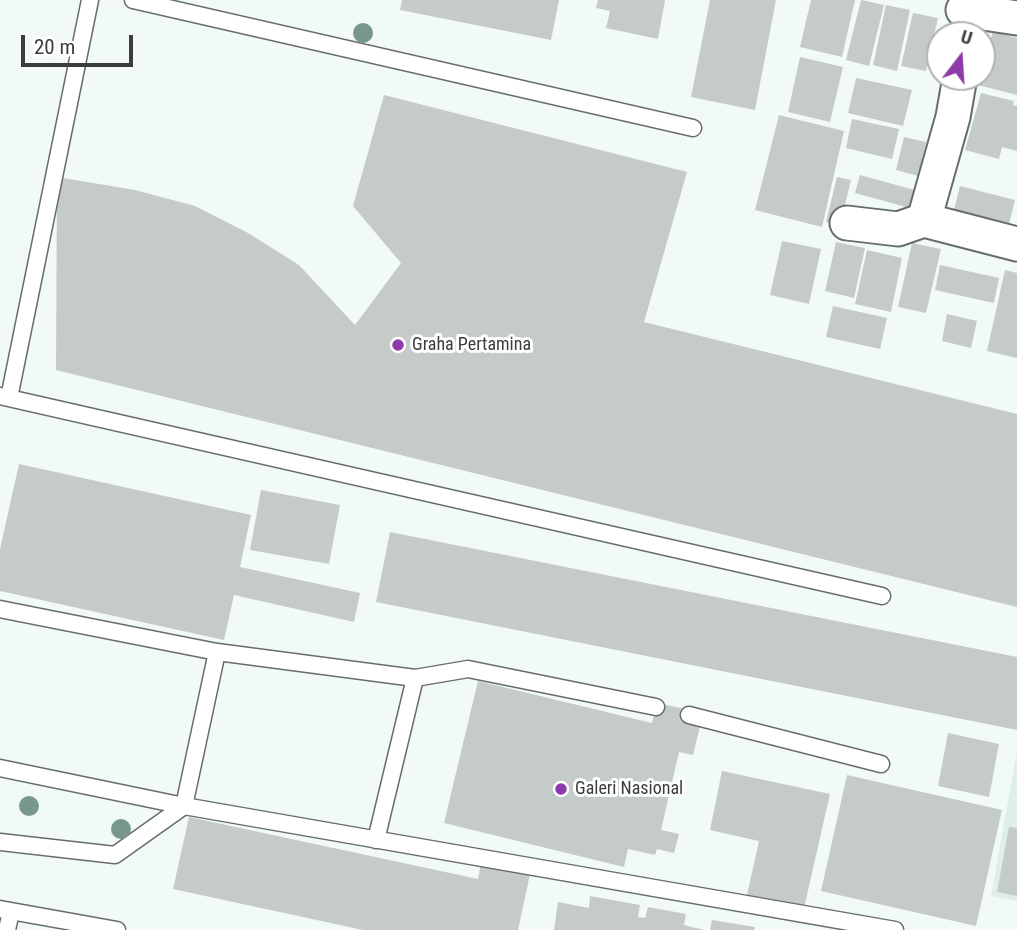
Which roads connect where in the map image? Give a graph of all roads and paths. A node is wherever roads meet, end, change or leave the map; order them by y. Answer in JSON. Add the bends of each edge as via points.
{"nodes":[{"id":1,"x":90,"y":0,"type":"edge"},
{"id":2,"x":133,"y":0,"type":"edge"},
{"id":3,"x":964,"y":15,"type":"edge"},
{"id":4,"x":1017,"y":18,"type":"edge"},
{"id":5,"x":958,"y":91,"type":"edge"},
{"id":6,"x":693,"y":128,"type":"dead end"},
{"id":7,"x":925,"y":220,"type":"junction"},
{"id":8,"x":847,"y":223,"type":"dead end"},
{"id":9,"x":1017,"y":244,"type":"edge"},
{"id":10,"x":5,"y":397,"type":"edge"},
{"id":11,"x":882,"y":596,"type":"dead end"},
{"id":12,"x":0,"y":608,"type":"edge"},
{"id":13,"x":217,"y":652,"type":"junction"},
{"id":14,"x":415,"y":678,"type":"junction"},
{"id":15,"x":656,"y":708,"type":"dead end"},
{"id":16,"x":689,"y":715,"type":"dead end"},
{"id":17,"x":881,"y":764,"type":"dead end"},
{"id":18,"x":0,"y":768,"type":"edge"},
{"id":19,"x":184,"y":806,"type":"junction"},
{"id":20,"x":376,"y":840,"type":"junction"},
{"id":21,"x":0,"y":842,"type":"edge"},
{"id":22,"x":6,"y":910,"type":"edge"},
{"id":23,"x":7,"y":930,"type":"edge"},
{"id":24,"x":117,"y":930,"type":"edge"},
{"id":25,"x":895,"y":930,"type":"edge"}],
"edges":[{"from":1,"to":10,"type":"lane"},
{"from":2,"to":6,"type":"lane"},
{"from":3,"to":4,"type":"street"},
{"from":5,"to":7,"type":"street"},
{"from":7,"to":8,"type":"street","via":[[898,229]]},
{"from":7,"to":9,"type":"street"},
{"from":10,"to":11,"type":"lane"},
{"from":12,"to":13,"type":"lane"},
{"from":13,"to":14,"type":"lane"},
{"from":13,"to":19,"type":"lane"},
{"from":14,"to":15,"type":"lane","via":[[468,669]]},
{"from":14,"to":20,"type":"lane"},
{"from":16,"to":17,"type":"lane"},
{"from":18,"to":19,"type":"lane"},
{"from":19,"to":20,"type":"lane"},
{"from":19,"to":21,"type":"lane","via":[[115,855]]},
{"from":20,"to":25,"type":"lane"},
{"from":22,"to":23,"type":"lane"},
{"from":22,"to":24,"type":"lane"}]}
